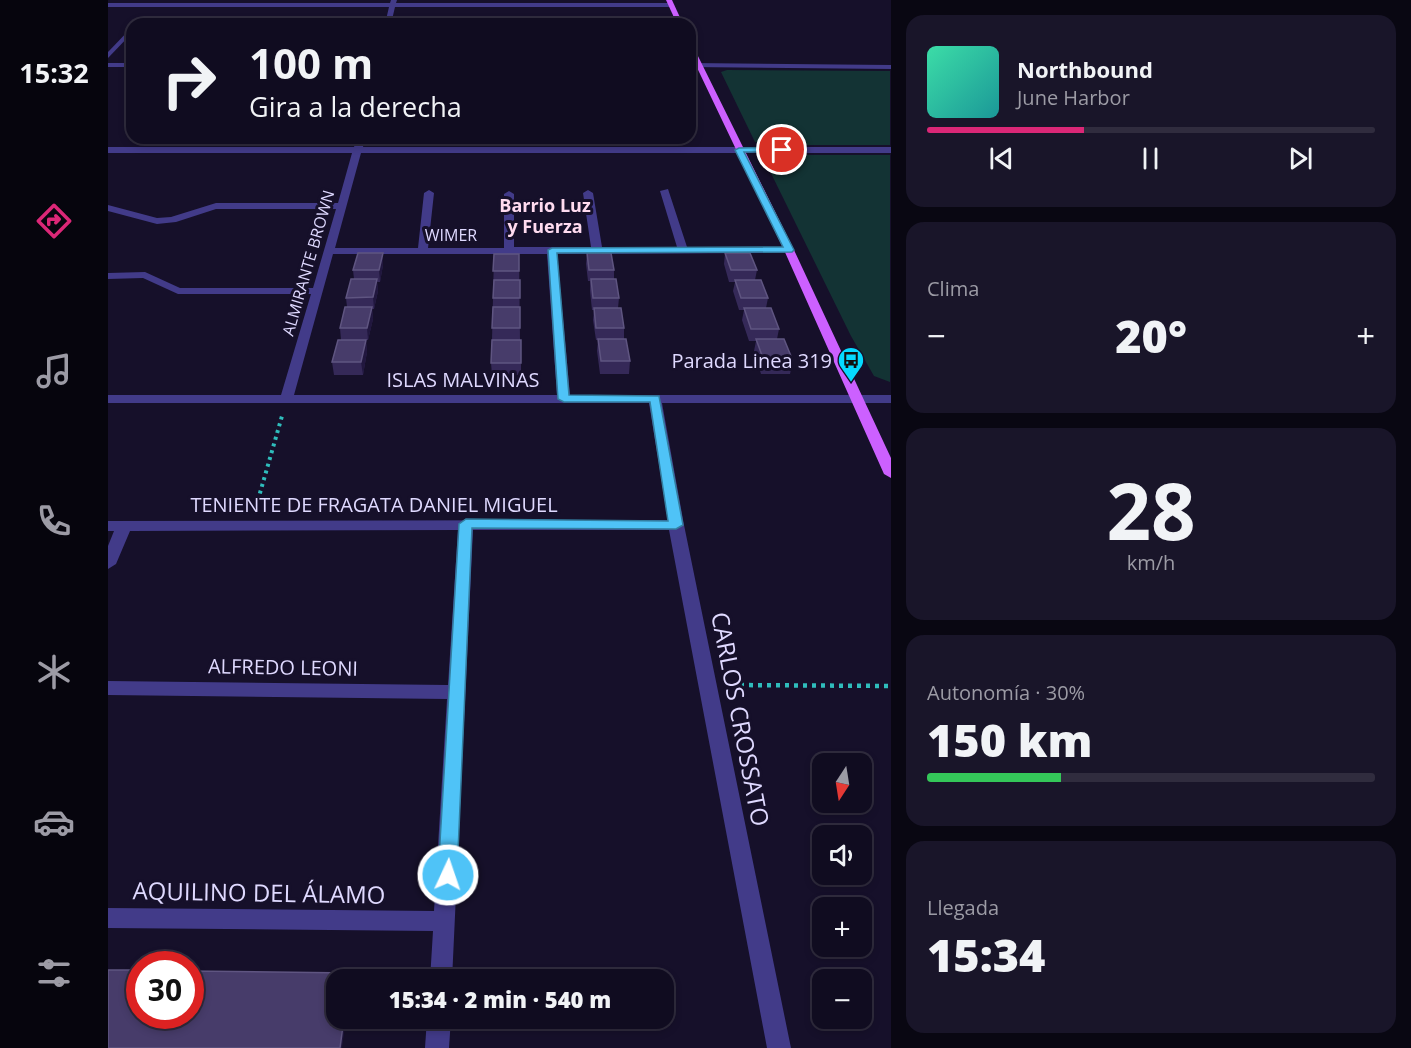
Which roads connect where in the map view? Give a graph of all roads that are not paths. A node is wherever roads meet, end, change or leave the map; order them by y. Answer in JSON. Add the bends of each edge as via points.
{"nodes":[{"id":1,"x":156,"y":2,"type":"edge"},
{"id":2,"x":393,"y":2,"type":"edge"},
{"id":3,"x":670,"y":2,"type":"edge"},
{"id":4,"x":108,"y":4,"type":"edge"},
{"id":5,"x":148,"y":11,"type":"dead end"},
{"id":6,"x":389,"y":18,"type":"edge"},
{"id":7,"x":677,"y":18,"type":"edge"},
{"id":8,"x":126,"y":36,"type":"edge"},
{"id":9,"x":108,"y":56,"type":"edge"},
{"id":10,"x":108,"y":65,"type":"edge"},
{"id":11,"x":126,"y":65,"type":"edge"},
{"id":12,"x":696,"y":66,"type":"edge"},
{"id":13,"x":891,"y":67,"type":"edge"},
{"id":14,"x":696,"y":68,"type":"edge"},
{"id":15,"x":360,"y":144,"type":"edge"},
{"id":16,"x":108,"y":150,"type":"edge"},
{"id":17,"x":358,"y":150,"type":"junction"},
{"id":18,"x":739,"y":150,"type":"junction"},
{"id":19,"x":891,"y":150,"type":"edge"},
{"id":20,"x":665,"y":191,"type":"dead end"},
{"id":21,"x":429,"y":193,"type":"dead end"},
{"id":22,"x":588,"y":193,"type":"dead end"},
{"id":23,"x":509,"y":194,"type":"dead end"},
{"id":24,"x":341,"y":206,"type":"junction"},
{"id":25,"x":108,"y":208,"type":"edge"},
{"id":26,"x":330,"y":250,"type":"junction"},
{"id":27,"x":423,"y":250,"type":"junction"},
{"id":28,"x":509,"y":250,"type":"junction"},
{"id":29,"x":552,"y":250,"type":"junction"},
{"id":30,"x":597,"y":250,"type":"junction"},
{"id":31,"x":683,"y":250,"type":"junction"},
{"id":32,"x":789,"y":250,"type":"junction"},
{"id":33,"x":108,"y":276,"type":"edge"},
{"id":34,"x":316,"y":291,"type":"junction"},
{"id":35,"x":287,"y":398,"type":"junction"},
{"id":36,"x":108,"y":399,"type":"edge"},
{"id":37,"x":564,"y":399,"type":"junction"},
{"id":38,"x":655,"y":399,"type":"junction"},
{"id":39,"x":856,"y":399,"type":"junction"},
{"id":40,"x":891,"y":399,"type":"edge"},
{"id":41,"x":891,"y":474,"type":"edge"},
{"id":42,"x":466,"y":524,"type":"junction"},
{"id":43,"x":676,"y":525,"type":"junction"},
{"id":44,"x":116,"y":526,"type":"edge"},
{"id":45,"x":108,"y":564,"type":"edge"},
{"id":46,"x":108,"y":688,"type":"edge"},
{"id":47,"x":457,"y":692,"type":"junction"},
{"id":48,"x":108,"y":918,"type":"edge"},
{"id":49,"x":445,"y":921,"type":"junction"},
{"id":50,"x":442,"y":969,"type":"edge"},
{"id":51,"x":438,"y":1029,"type":"edge"},
{"id":52,"x":437,"y":1048,"type":"edge"},
{"id":53,"x":779,"y":1048,"type":"edge"}],
"edges":[{"from":1,"to":2,"type":"street"},
{"from":1,"to":4,"type":"street"},
{"from":1,"to":5,"type":"street"},
{"from":2,"to":3,"type":"street"},
{"from":2,"to":6,"type":"street"},
{"from":3,"to":7,"type":"main road"},
{"from":8,"to":9,"type":"street"},
{"from":10,"to":11,"type":"street"},
{"from":12,"to":13,"type":"street"},
{"from":14,"to":18,"type":"main road"},
{"from":15,"to":17,"type":"street","name":"ALMIRANTE BROWN"},
{"from":16,"to":17,"type":"street"},
{"from":17,"to":18,"type":"street"},
{"from":17,"to":24,"type":"street","name":"ALMIRANTE BROWN"},
{"from":18,"to":19,"type":"street"},
{"from":18,"to":32,"type":"main road"},
{"from":20,"to":31,"type":"street"},
{"from":21,"to":27,"type":"street"},
{"from":22,"to":30,"type":"street"},
{"from":23,"to":28,"type":"street"},
{"from":24,"to":25,"type":"street","via":[[216,206],[161,222],[137,219],[125,210]]},
{"from":24,"to":26,"type":"street","name":"ALMIRANTE BROWN"},
{"from":26,"to":27,"type":"street","name":"WIMER"},
{"from":26,"to":34,"type":"street","name":"ALMIRANTE BROWN"},
{"from":27,"to":28,"type":"street","name":"WIMER"},
{"from":28,"to":29,"type":"street","name":"WIMER"},
{"from":29,"to":30,"type":"street","name":"WIMER"},
{"from":29,"to":37,"type":"street"},
{"from":30,"to":31,"type":"street","name":"WIMER"},
{"from":31,"to":32,"type":"street","name":"WIMER"},
{"from":32,"to":39,"type":"main road"},
{"from":33,"to":34,"type":"street","via":[[145,275],[178,291]]},
{"from":34,"to":35,"type":"street","name":"ALMIRANTE BROWN"},
{"from":35,"to":36,"type":"street","name":"ISLAS MALVINAS"},
{"from":35,"to":37,"type":"street","name":"ISLAS MALVINAS"},
{"from":37,"to":38,"type":"street","name":"ISLAS MALVINAS"},
{"from":38,"to":39,"type":"street","name":"ISLAS MALVINAS"},
{"from":38,"to":43,"type":"street","name":"CARLOS CROSSATO"},
{"from":39,"to":40,"type":"street","name":"ISLAS MALVINAS"},
{"from":39,"to":41,"type":"main road"},
{"from":42,"to":43,"type":"street","name":"TENIENTE DE FRAGATA DANIEL MIGUEL"},
{"from":42,"to":44,"type":"street","name":"TENIENTE DE FRAGATA DANIEL MIGUEL"},
{"from":42,"to":47,"type":"street"},
{"from":43,"to":53,"type":"street","name":"CARLOS CROSSATO"},
{"from":44,"to":45,"type":"street"},
{"from":46,"to":47,"type":"street","name":"ALFREDO LEONI"},
{"from":47,"to":49,"type":"street"},
{"from":48,"to":49,"type":"street","name":"AQUILINO DEL ÁLAMO"},
{"from":49,"to":50,"type":"street"},
{"from":51,"to":52,"type":"street"}]}
